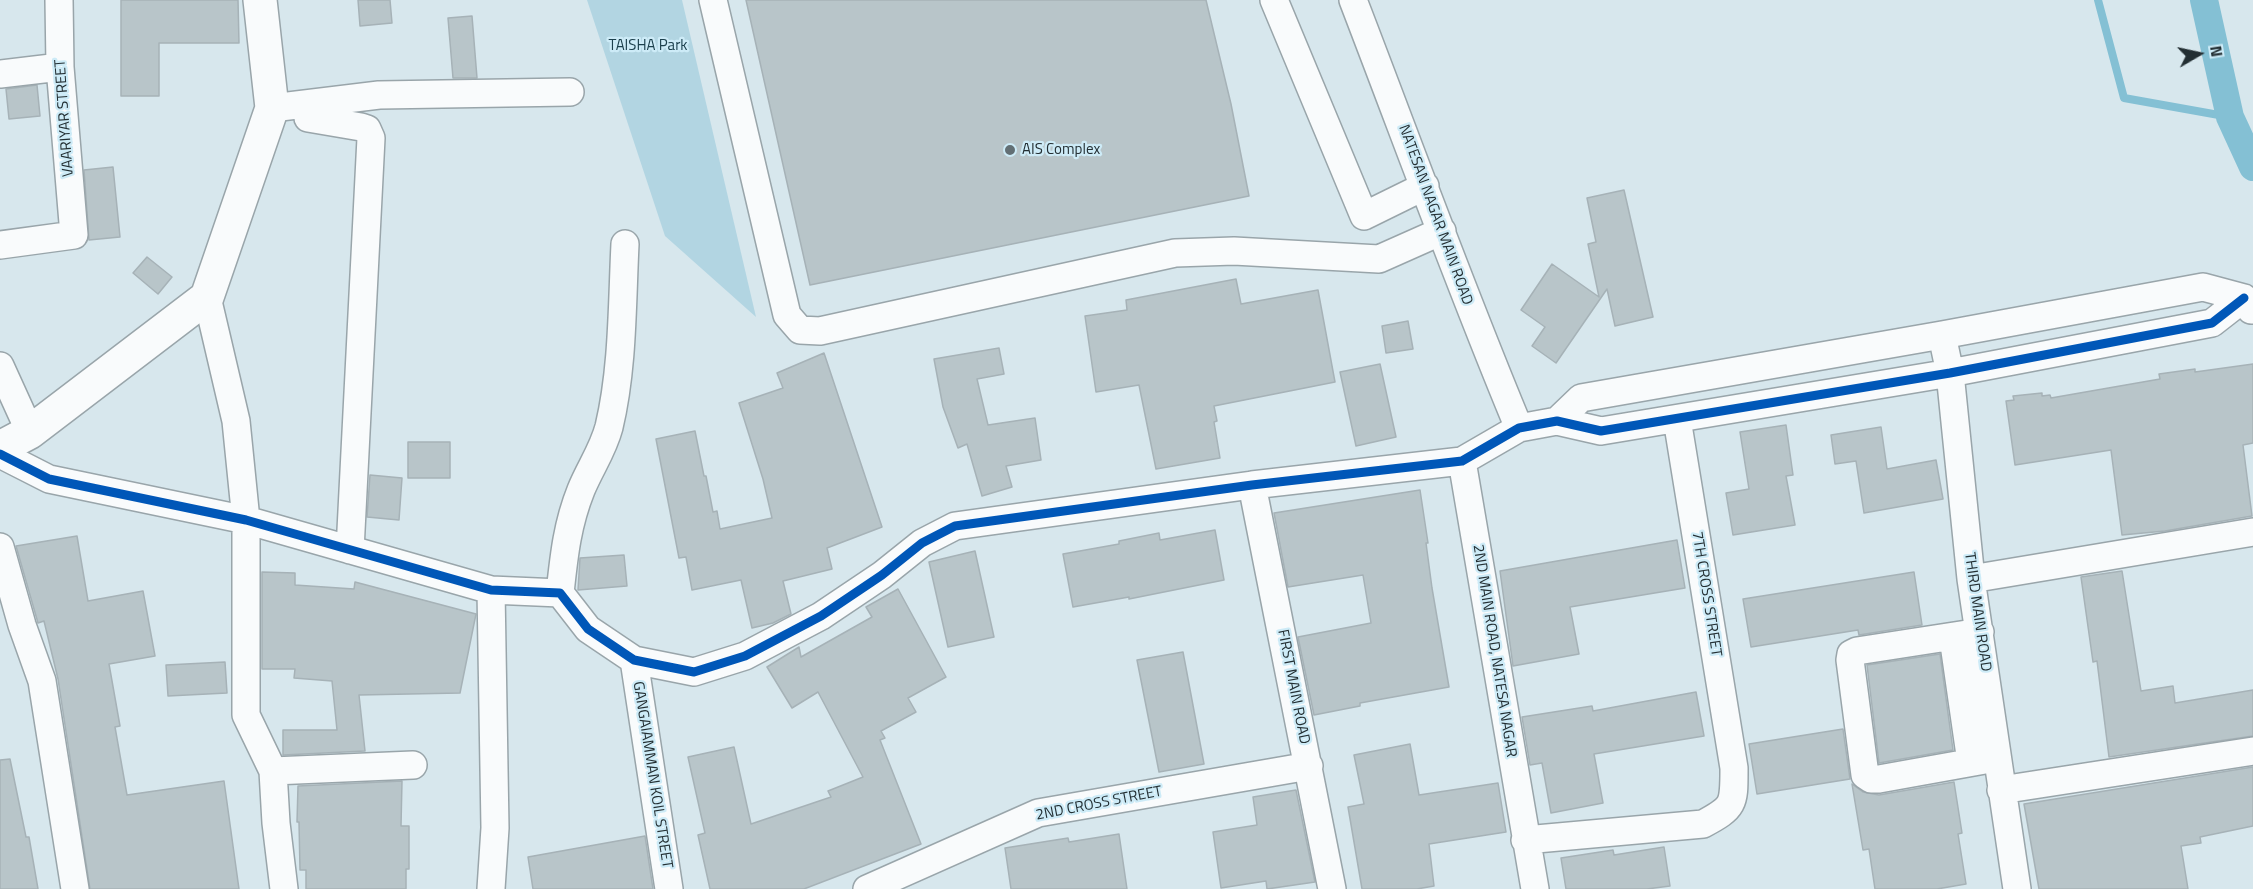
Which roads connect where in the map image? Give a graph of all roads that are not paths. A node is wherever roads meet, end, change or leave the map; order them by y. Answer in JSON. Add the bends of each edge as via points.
{"nodes":[{"id":1,"x":59,"y":0,"type":"edge"},
{"id":2,"x":260,"y":0,"type":"edge"},
{"id":3,"x":713,"y":0,"type":"edge"},
{"id":4,"x":1274,"y":0,"type":"edge"},
{"id":5,"x":1353,"y":0,"type":"edge"},
{"id":6,"x":60,"y":67,"type":"junction"},
{"id":7,"x":0,"y":74,"type":"edge"},
{"id":8,"x":570,"y":92,"type":"dead end"},
{"id":9,"x":272,"y":108,"type":"junction"},
{"id":10,"x":308,"y":118,"type":"dead end"},
{"id":11,"x":1425,"y":186,"type":"junction"},
{"id":12,"x":1364,"y":216,"type":"junction"},
{"id":13,"x":1442,"y":231,"type":"junction"},
{"id":14,"x":625,"y":244,"type":"dead end"},
{"id":15,"x":0,"y":245,"type":"edge"},
{"id":16,"x":1379,"y":259,"type":"junction"},
{"id":17,"x":207,"y":297,"type":"junction"},
{"id":18,"x":2248,"y":306,"type":"edge"},
{"id":19,"x":1942,"y":335,"type":"junction"},
{"id":20,"x":0,"y":366,"type":"edge"},
{"id":21,"x":1950,"y":373,"type":"junction"},
{"id":22,"x":1677,"y":419,"type":"junction"},
{"id":23,"x":1557,"y":421,"type":"junction"},
{"id":24,"x":1519,"y":428,"type":"junction"},
{"id":25,"x":30,"y":432,"type":"junction"},
{"id":26,"x":0,"y":448,"type":"edge"},
{"id":27,"x":0,"y":454,"type":"edge"},
{"id":28,"x":1462,"y":461,"type":"junction"},
{"id":29,"x":1252,"y":485,"type":"junction"},
{"id":30,"x":246,"y":520,"type":"junction"},
{"id":31,"x":2253,"y":532,"type":"edge"},
{"id":32,"x":0,"y":547,"type":"edge"},
{"id":33,"x":350,"y":550,"type":"junction"},
{"id":34,"x":1971,"y":579,"type":"junction"},
{"id":35,"x":491,"y":590,"type":"junction"},
{"id":36,"x":560,"y":593,"type":"junction"},
{"id":37,"x":1966,"y":634,"type":"junction"},
{"id":38,"x":634,"y":660,"type":"junction"},
{"id":39,"x":2253,"y":750,"type":"edge"},
{"id":40,"x":1984,"y":760,"type":"junction"},
{"id":41,"x":413,"y":765,"type":"dead end"},
{"id":42,"x":1309,"y":766,"type":"junction"},
{"id":43,"x":273,"y":771,"type":"junction"},
{"id":44,"x":2001,"y":790,"type":"junction"},
{"id":45,"x":1526,"y":840,"type":"junction"},
{"id":46,"x":75,"y":889,"type":"edge"},
{"id":47,"x":284,"y":889,"type":"edge"},
{"id":48,"x":491,"y":889,"type":"edge"},
{"id":49,"x":669,"y":889,"type":"edge"},
{"id":50,"x":867,"y":889,"type":"edge"},
{"id":51,"x":1332,"y":889,"type":"edge"},
{"id":52,"x":1535,"y":889,"type":"edge"},
{"id":53,"x":2017,"y":889,"type":"edge"}],
"edges":[{"from":1,"to":6,"type":"street","name":"VAARIYAR STREET"},
{"from":2,"to":9,"type":"street"},
{"from":3,"to":16,"type":"street","via":[[787,315],[800,330],[820,332],[1175,253],[1234,251]]},
{"from":4,"to":12,"type":"street"},
{"from":5,"to":11,"type":"street","name":"NATESAN NAGAR MAIN ROAD"},
{"from":6,"to":7,"type":"street"},
{"from":6,"to":15,"type":"street","name":"VAARIYAR STREET","via":[[74,235]]},
{"from":8,"to":9,"type":"street","via":[[379,95]]},
{"from":9,"to":17,"type":"street"},
{"from":10,"to":33,"type":"street","via":[[361,127],[367,129],[371,138]]},
{"from":11,"to":12,"type":"street"},
{"from":11,"to":13,"type":"street","name":"NATESAN NAGAR MAIN ROAD"},
{"from":12,"to":16,"type":"street"},
{"from":13,"to":16,"type":"street"},
{"from":13,"to":24,"type":"street","name":"NATESAN NAGAR MAIN ROAD"},
{"from":14,"to":36,"type":"street","via":[[617,382],[601,451],[581,489],[567,534]]},
{"from":17,"to":25,"type":"street"},
{"from":17,"to":30,"type":"street","via":[[236,421]]},
{"from":18,"to":19,"type":"street","via":[[2203,287]]},
{"from":18,"to":21,"type":"street","via":[[2212,323]]},
{"from":19,"to":21,"type":"street","name":"THIRD MAIN ROAD"},
{"from":19,"to":23,"type":"street","via":[[1581,398]]},
{"from":20,"to":25,"type":"street"},
{"from":21,"to":22,"type":"street"},
{"from":21,"to":34,"type":"street","name":"THIRD MAIN ROAD"},
{"from":22,"to":23,"type":"street","via":[[1601,430]]},
{"from":22,"to":45,"type":"street","name":"7TH CROSS STREET","via":[[1734,768],[1734,793],[1727,811],[1703,824]]},
{"from":23,"to":24,"type":"street"},
{"from":24,"to":28,"type":"street"},
{"from":25,"to":26,"type":"street"},
{"from":27,"to":30,"type":"street","via":[[49,479]]},
{"from":28,"to":29,"type":"street"},
{"from":28,"to":45,"type":"street","name":"2ND MAIN ROAD, NATESA NAGAR"},
{"from":29,"to":38,"type":"street","via":[[955,526],[922,543],[821,616],[745,656],[694,672]]},
{"from":29,"to":42,"type":"street","name":"FIRST MAIN ROAD"},
{"from":30,"to":33,"type":"street"},
{"from":30,"to":43,"type":"street","via":[[246,715]]},
{"from":31,"to":34,"type":"street"},
{"from":32,"to":46,"type":"street","via":[[42,681]]},
{"from":33,"to":35,"type":"street"},
{"from":34,"to":37,"type":"street","name":"THIRD MAIN ROAD"},
{"from":35,"to":36,"type":"street"},
{"from":35,"to":48,"type":"street","via":[[495,828]]},
{"from":36,"to":38,"type":"street","via":[[588,629]]},
{"from":37,"to":40,"type":"street","name":"THIRD MAIN ROAD"},
{"from":37,"to":40,"type":"street","via":[[1851,654],[1865,775],[1880,779]]},
{"from":38,"to":49,"type":"street","name":"GANGAIAMMAN KOIL STREET"},
{"from":39,"to":44,"type":"street"},
{"from":40,"to":44,"type":"street","name":"THIRD MAIN ROAD"},
{"from":41,"to":43,"type":"street"},
{"from":42,"to":50,"type":"street","name":"2ND CROSS STREET","via":[[1038,813]]},
{"from":42,"to":51,"type":"street","name":"FIRST MAIN ROAD"},
{"from":43,"to":47,"type":"street"},
{"from":44,"to":53,"type":"street","name":"THIRD MAIN ROAD"},
{"from":45,"to":52,"type":"street","name":"2ND MAIN ROAD, NATESA NAGAR"}]}
